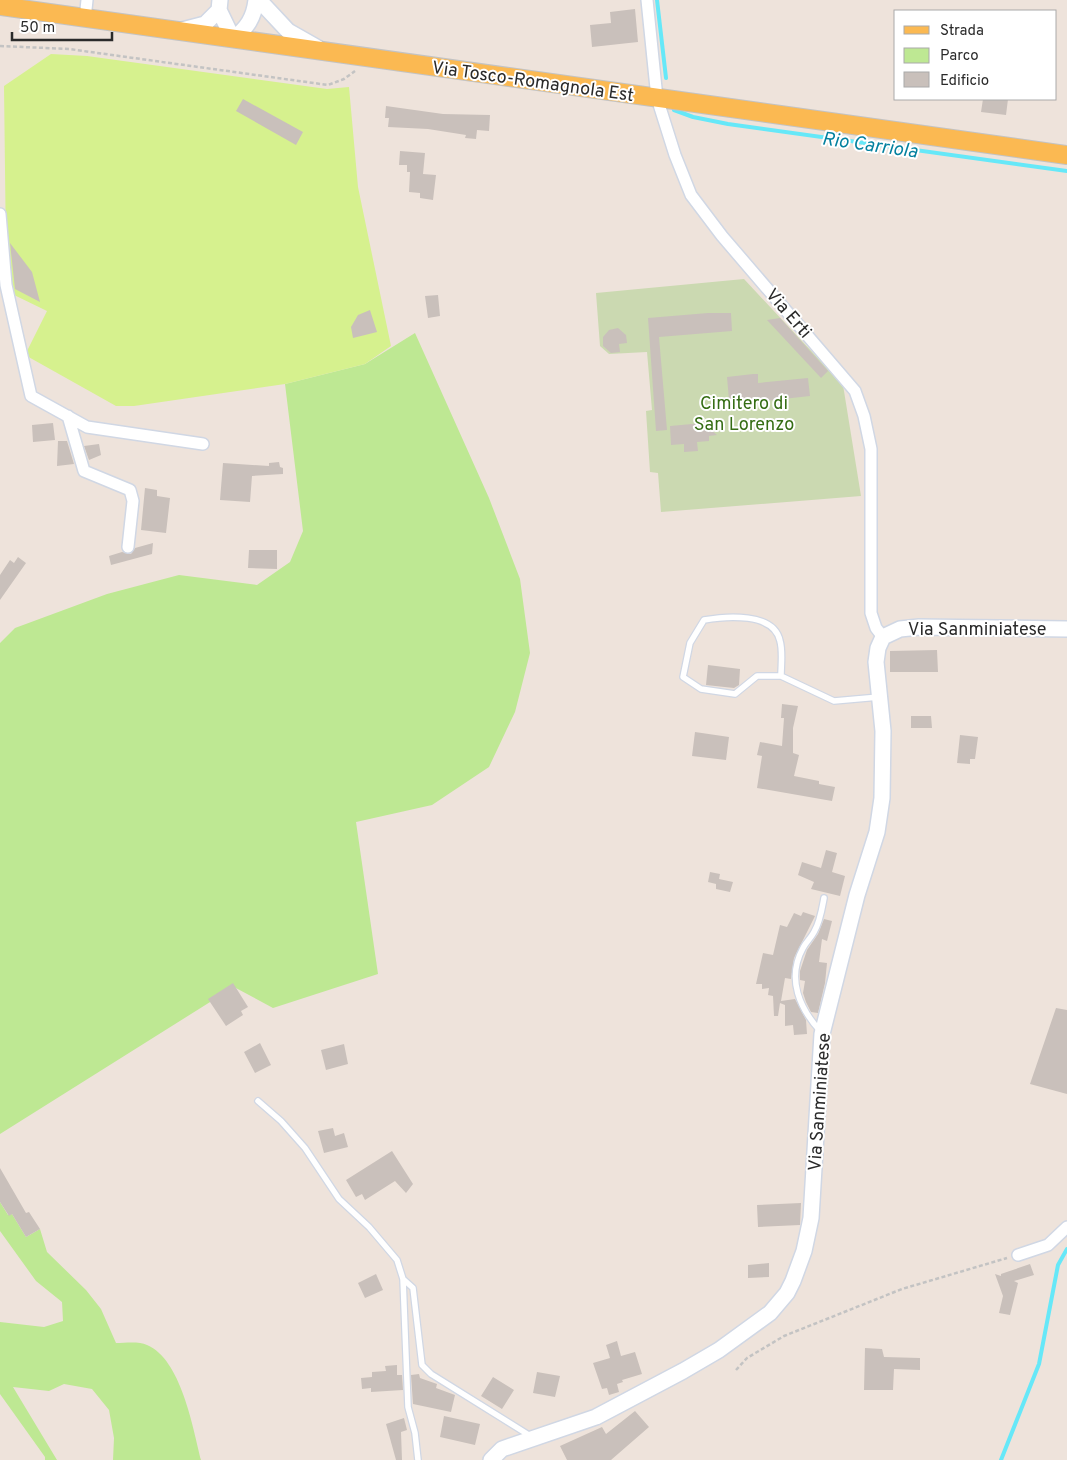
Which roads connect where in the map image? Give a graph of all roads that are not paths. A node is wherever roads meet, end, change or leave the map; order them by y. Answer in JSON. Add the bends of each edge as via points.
{"nodes":[{"id":1,"x":87,"y":0,"type":"edge"},
{"id":2,"x":258,"y":0,"type":"edge"},
{"id":3,"x":647,"y":0,"type":"edge"},
{"id":4,"x":219,"y":5,"type":"edge"},
{"id":5,"x":0,"y":6,"type":"edge"},
{"id":6,"x":86,"y":19,"type":"junction"},
{"id":7,"x":172,"y":31,"type":"junction"},
{"id":8,"x":233,"y":39,"type":"junction"},
{"id":9,"x":329,"y":53,"type":"junction"},
{"id":10,"x":657,"y":98,"type":"junction"},
{"id":11,"x":1067,"y":155,"type":"edge"},
{"id":12,"x":0,"y":214,"type":"edge"},
{"id":13,"x":68,"y":416,"type":"junction"},
{"id":14,"x":203,"y":444,"type":"dead end"},
{"id":15,"x":128,"y":547,"type":"dead end"},
{"id":16,"x":1067,"y":629,"type":"edge"},
{"id":17,"x":883,"y":637,"type":"junction"},
{"id":18,"x":781,"y":676,"type":"junction"},
{"id":19,"x":879,"y":697,"type":"junction"},
{"id":20,"x":824,"y":898,"type":"dead end"},
{"id":21,"x":822,"y":1034,"type":"junction"},
{"id":22,"x":258,"y":1101,"type":"dead end"},
{"id":23,"x":1067,"y":1227,"type":"edge"},
{"id":24,"x":1018,"y":1255,"type":"road end"},
{"id":25,"x":402,"y":1279,"type":"junction"},
{"id":26,"x":534,"y":1438,"type":"junction"},
{"id":27,"x":418,"y":1460,"type":"edge"},
{"id":28,"x":491,"y":1460,"type":"edge"}],
"edges":[{"from":1,"to":6,"type":"street"},
{"from":2,"to":8,"type":"main road","via":[[250,22]]},
{"from":2,"to":9,"type":"main road","via":[[288,31]]},
{"from":3,"to":10,"type":"street","name":"Via Erti"},
{"from":4,"to":7,"type":"main road","via":[[204,24]]},
{"from":4,"to":8,"type":"main road"},
{"from":5,"to":6,"type":"main road","name":"Via Tosco-Romagnola Est"},
{"from":6,"to":7,"type":"main road","name":"Via Tosco-Romagnola Est"},
{"from":7,"to":8,"type":"main road","name":"Via Tosco-Romagnola Est"},
{"from":8,"to":9,"type":"main road","name":"Via Tosco-Romagnola Est"},
{"from":9,"to":10,"type":"main road","name":"Via Tosco-Romagnola Est"},
{"from":10,"to":11,"type":"main road","name":"Via Tosco-Romagnola Est"},
{"from":10,"to":17,"type":"street","name":"Via Erti","via":[[691,194],[722,236],[855,391],[872,449],[871,613]]},
{"from":12,"to":13,"type":"street","via":[[6,286],[31,396]]},
{"from":13,"to":14,"type":"street","via":[[87,426]]},
{"from":13,"to":15,"type":"street","via":[[84,471],[130,490],[133,501]]},
{"from":16,"to":17,"type":"main road","name":"Via Sanminiatese","via":[[919,627],[900,629]]},
{"from":17,"to":19,"type":"main road","name":"Via Sanminiatese","via":[[876,662]]},
{"from":18,"to":18,"type":"lane","via":[[757,676],[735,694],[701,689],[683,677],[690,643],[704,620],[723,616],[747,617],[772,626],[780,640]]},
{"from":18,"to":19,"type":"lane","via":[[834,701]]},
{"from":19,"to":21,"type":"main road","name":"Via Sanminiatese","via":[[882,789],[877,832],[857,895]]},
{"from":20,"to":21,"type":"lane","via":[[815,931],[802,948],[795,982],[806,1016]]},
{"from":21,"to":26,"type":"main road","name":"Via Sanminiatese","via":[[811,1218],[804,1251],[787,1293],[760,1321],[683,1371],[596,1417]]},
{"from":22,"to":25,"type":"lane","via":[[305,1148],[339,1199],[397,1260]]},
{"from":23,"to":24,"type":"street","via":[[1048,1245]]},
{"from":25,"to":26,"type":"lane","via":[[413,1288],[422,1365]]},
{"from":25,"to":27,"type":"lane","via":[[408,1406]]},
{"from":26,"to":28,"type":"main road","name":"Via Sanminiatese","via":[[502,1450]]}]}
